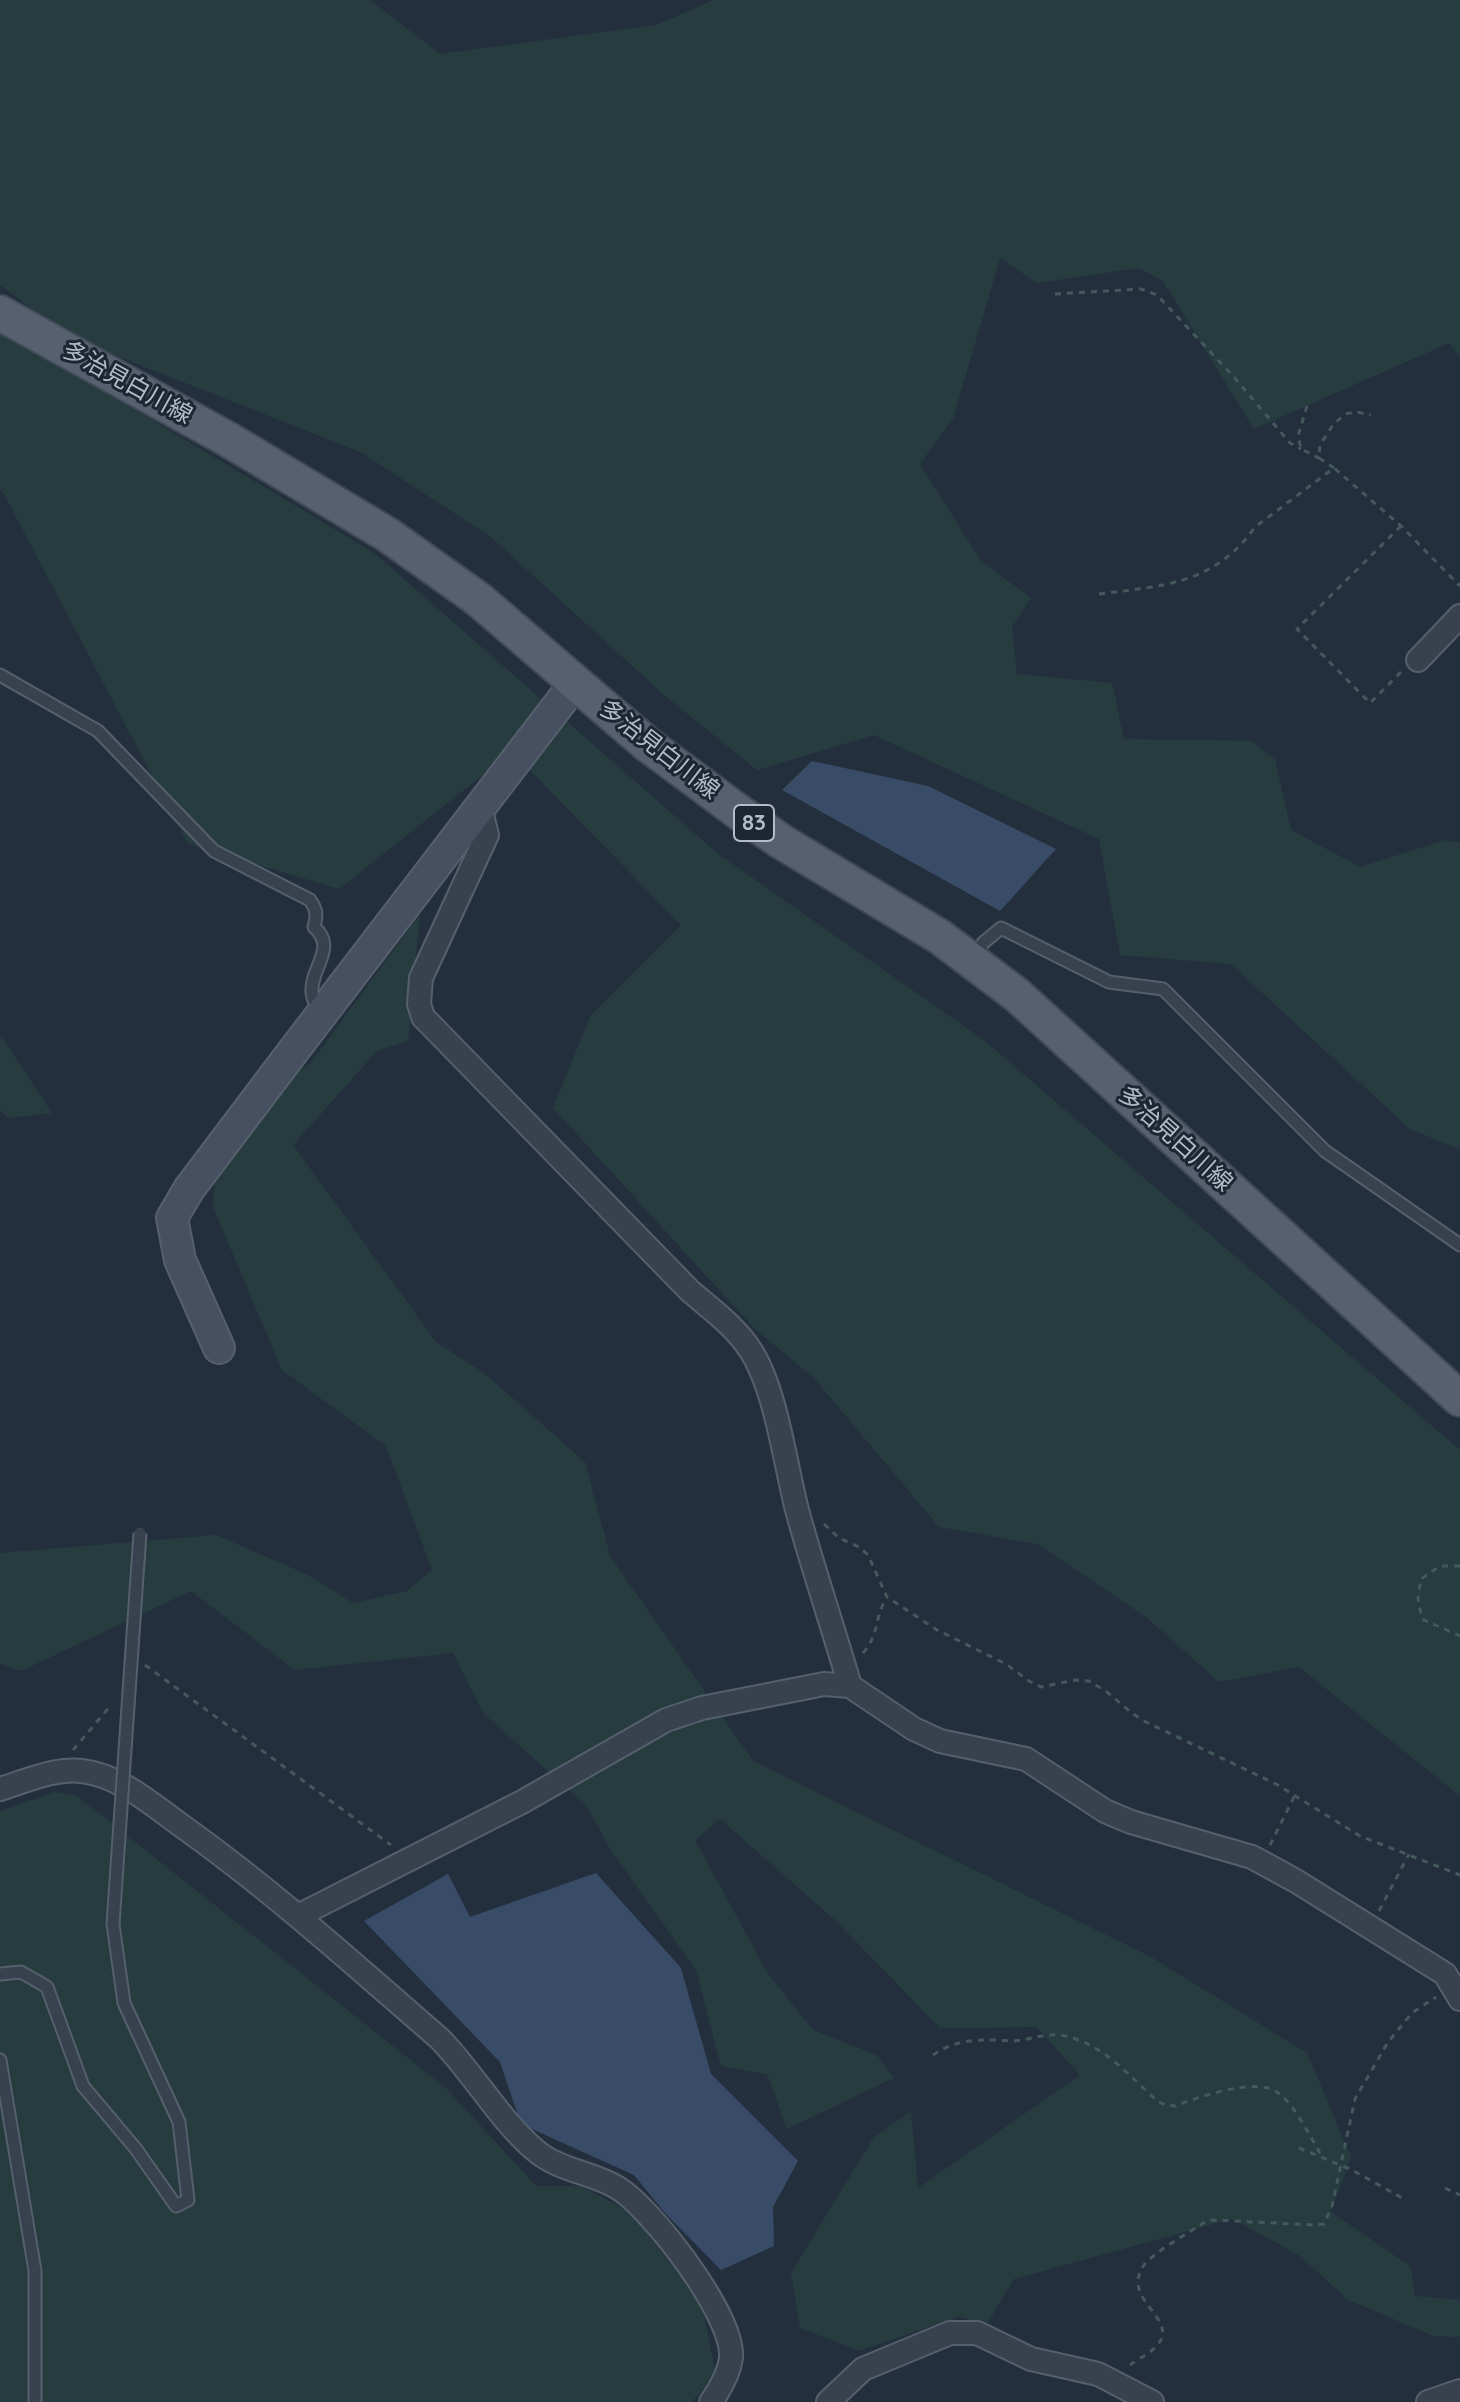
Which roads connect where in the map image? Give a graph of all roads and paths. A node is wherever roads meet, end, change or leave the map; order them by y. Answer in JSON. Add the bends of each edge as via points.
{"nodes":[{"id":1,"x":1055,"y":294,"type":"dead end"},
{"id":2,"x":0,"y":313,"type":"edge"},
{"id":3,"x":1307,"y":406,"type":"dead end"},
{"id":4,"x":1371,"y":415,"type":"dead end"},
{"id":5,"x":1301,"y":449,"type":"junction"},
{"id":6,"x":1319,"y":458,"type":"junction"},
{"id":7,"x":1334,"y":468,"type":"junction"},
{"id":8,"x":1401,"y":526,"type":"junction"},
{"id":9,"x":1460,"y":586,"type":"edge"},
{"id":10,"x":1099,"y":594,"type":"dead end"},
{"id":11,"x":1460,"y":616,"type":"edge"},
{"id":12,"x":1418,"y":660,"type":"joint"},
{"id":13,"x":0,"y":675,"type":"edge"},
{"id":14,"x":576,"y":682,"type":"junction"},
{"id":15,"x":480,"y":807,"type":"junction"},
{"id":16,"x":974,"y":960,"type":"junction"},
{"id":17,"x":320,"y":1016,"type":"junction"},
{"id":18,"x":1460,"y":1245,"type":"edge"},
{"id":19,"x":219,"y":1348,"type":"dead end"},
{"id":20,"x":1460,"y":1399,"type":"edge"},
{"id":21,"x":797,"y":1508,"type":"junction"},
{"id":22,"x":140,"y":1533,"type":"dead end"},
{"id":23,"x":1460,"y":1566,"type":"edge"},
{"id":24,"x":887,"y":1597,"type":"junction"},
{"id":25,"x":1460,"y":1636,"type":"edge"},
{"id":26,"x":145,"y":1665,"type":"dead end"},
{"id":27,"x":847,"y":1677,"type":"junction"},
{"id":28,"x":116,"y":1699,"type":"dead end"},
{"id":29,"x":64,"y":1770,"type":"junction"},
{"id":30,"x":0,"y":1789,"type":"edge"},
{"id":31,"x":1295,"y":1795,"type":"junction"},
{"id":32,"x":1409,"y":1854,"type":"junction"},
{"id":33,"x":410,"y":1859,"type":"junction"},
{"id":34,"x":1262,"y":1863,"type":"junction"},
{"id":35,"x":1460,"y":1875,"type":"edge"},
{"id":36,"x":298,"y":1916,"type":"junction"},
{"id":37,"x":1370,"y":1927,"type":"junction"},
{"id":38,"x":0,"y":1974,"type":"edge"},
{"id":39,"x":1455,"y":1983,"type":"edge"},
{"id":40,"x":933,"y":2055,"type":"dead end"},
{"id":41,"x":0,"y":2060,"type":"edge"},
{"id":42,"x":1299,"y":2148,"type":"dead end"},
{"id":43,"x":1323,"y":2158,"type":"junction"},
{"id":44,"x":1341,"y":2164,"type":"junction"},
{"id":45,"x":1445,"y":2188,"type":"dead end"},
{"id":46,"x":1460,"y":2195,"type":"edge"},
{"id":47,"x":1404,"y":2199,"type":"dead end"},
{"id":48,"x":1118,"y":2384,"type":"junction"},
{"id":49,"x":1460,"y":2391,"type":"edge"},
{"id":50,"x":35,"y":2402,"type":"edge"},
{"id":51,"x":711,"y":2402,"type":"edge"},
{"id":52,"x":828,"y":2402,"type":"edge"},
{"id":53,"x":1152,"y":2402,"type":"edge"},
{"id":54,"x":1428,"y":2402,"type":"edge"}],
"edges":[{"from":1,"to":5,"type":"path","via":[[1141,289],[1157,295]]},
{"from":2,"to":14,"type":"main road","name":"多治見白川線","number":"83","via":[[388,535],[478,599]]},
{"from":3,"to":5,"type":"path","via":[[1298,436]]},
{"from":4,"to":6,"type":"path","via":[[1345,414],[1320,445]]},
{"from":5,"to":6,"type":"path"},
{"from":6,"to":7,"type":"path"},
{"from":7,"to":8,"type":"path"},
{"from":7,"to":10,"type":"path","via":[[1197,577]]},
{"from":8,"to":9,"type":"path"},
{"from":8,"to":12,"type":"path","via":[[1297,629],[1370,703]]},
{"from":11,"to":12,"type":"street"},
{"from":13,"to":17,"type":"lane","via":[[98,731],[214,851],[310,900],[317,914],[314,927],[325,943],[311,991]]},
{"from":14,"to":15,"type":"street"},
{"from":14,"to":16,"type":"main road","name":"多治見白川線","number":"83","via":[[647,744],[740,813]]},
{"from":15,"to":17,"type":"street"},
{"from":15,"to":21,"type":"street","via":[[487,835],[421,978],[423,1017],[750,1349],[772,1403]]},
{"from":16,"to":18,"type":"lane","via":[[983,943],[1001,928],[1109,982],[1163,989],[1325,1151]]},
{"from":16,"to":20,"type":"main road","name":"多治見白川線","number":"83"},
{"from":17,"to":19,"type":"street","via":[[172,1218],[180,1260]]},
{"from":21,"to":24,"type":"path","via":[[868,1555]]},
{"from":21,"to":27,"type":"street"},
{"from":22,"to":38,"type":"lane","bridge":true,"via":[[113,1924],[124,2003],[179,2122],[188,2200],[176,2206],[83,2086],[47,1987],[21,1972]]},
{"from":23,"to":25,"type":"path","via":[[1440,1566],[1421,1579],[1418,1598],[1422,1619]]},
{"from":24,"to":27,"type":"path","via":[[873,1641]]},
{"from":24,"to":31,"type":"path","via":[[1041,1687],[1089,1681],[1146,1722]]},
{"from":26,"to":33,"type":"path"},
{"from":27,"to":33,"type":"street","via":[[666,1720]]},
{"from":27,"to":34,"type":"street","via":[[914,1729],[940,1741],[1026,1759],[1105,1811]]},
{"from":28,"to":29,"type":"path","via":[[68,1757]]},
{"from":29,"to":30,"type":"street"},
{"from":29,"to":36,"type":"street","via":[[100,1776],[148,1801]]},
{"from":31,"to":32,"type":"path","via":[[1360,1836]]},
{"from":31,"to":34,"type":"path"},
{"from":32,"to":35,"type":"path"},
{"from":32,"to":37,"type":"path"},
{"from":33,"to":36,"type":"street"},
{"from":34,"to":37,"type":"street"},
{"from":36,"to":51,"type":"street","via":[[440,2039],[537,2152],[617,2187],[675,2247],[711,2298],[731,2355]]},
{"from":37,"to":39,"type":"street"},
{"from":39,"to":44,"type":"path","via":[[1412,2013],[1388,2042],[1355,2099]]},
{"from":40,"to":43,"type":"path","via":[[979,2039],[1020,2041],[1058,2035],[1108,2056],[1166,2105],[1249,2086],[1269,2088],[1288,2102]]},
{"from":41,"to":50,"type":"lane","via":[[35,2271]]},
{"from":42,"to":43,"type":"path"},
{"from":43,"to":44,"type":"path"},
{"from":44,"to":47,"type":"path"},
{"from":44,"to":48,"type":"path","via":[[1324,2224],[1213,2220],[1148,2261],[1137,2288],[1162,2326],[1162,2336],[1156,2347],[1128,2366]]},
{"from":45,"to":46,"type":"path"},
{"from":48,"to":52,"type":"street","via":[[1098,2374],[1031,2359],[977,2333],[950,2333],[863,2369]]},
{"from":48,"to":53,"type":"street"},
{"from":49,"to":54,"type":"street"}]}
